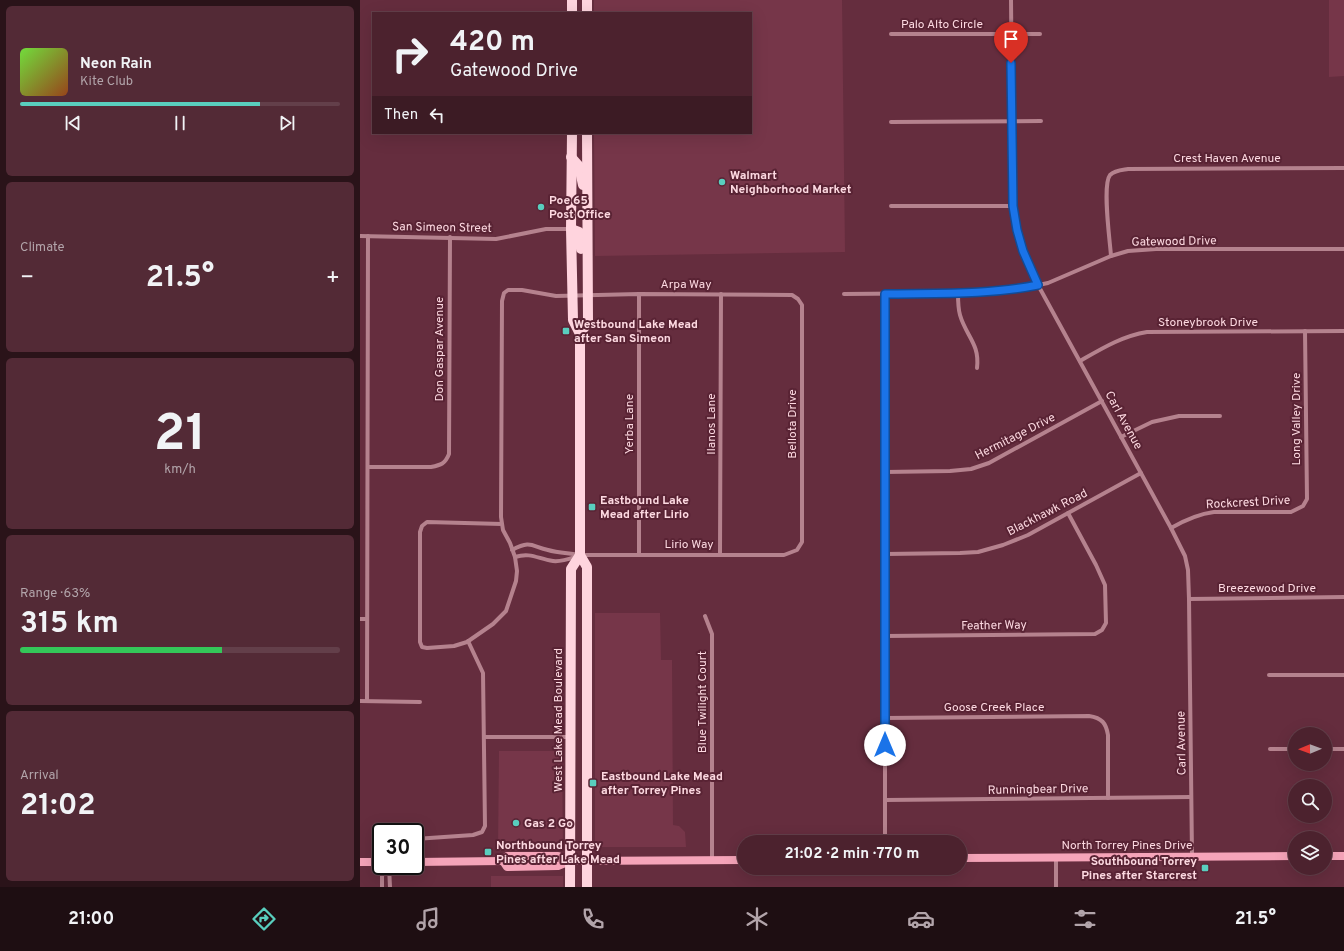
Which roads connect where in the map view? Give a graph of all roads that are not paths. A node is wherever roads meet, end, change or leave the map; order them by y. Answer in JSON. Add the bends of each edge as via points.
{"nodes":[{"id":1,"x":572,"y":0,"type":"edge"},
{"id":2,"x":587,"y":0,"type":"edge"},
{"id":3,"x":1011,"y":0,"type":"edge"},
{"id":4,"x":572,"y":12,"type":"edge"},
{"id":5,"x":587,"y":12,"type":"edge"},
{"id":6,"x":891,"y":34,"type":"dead end"},
{"id":7,"x":1011,"y":34,"type":"junction"},
{"id":8,"x":1040,"y":34,"type":"dead end"},
{"id":9,"x":1011,"y":120,"type":"junction"},
{"id":10,"x":1041,"y":121,"type":"dead end"},
{"id":11,"x":891,"y":122,"type":"dead end"},
{"id":12,"x":572,"y":134,"type":"edge"},
{"id":13,"x":578,"y":134,"type":"edge"},
{"id":14,"x":587,"y":134,"type":"edge"},
{"id":15,"x":571,"y":157,"type":"junction"},
{"id":16,"x":587,"y":157,"type":"junction"},
{"id":17,"x":1344,"y":168,"type":"edge"},
{"id":18,"x":587,"y":199,"type":"junction"},
{"id":19,"x":891,"y":206,"type":"dead end"},
{"id":20,"x":1013,"y":206,"type":"junction"},
{"id":21,"x":571,"y":229,"type":"junction"},
{"id":22,"x":360,"y":236,"type":"edge"},
{"id":23,"x":368,"y":236,"type":"junction"},
{"id":24,"x":450,"y":237,"type":"junction"},
{"id":25,"x":1344,"y":249,"type":"edge"},
{"id":26,"x":1111,"y":256,"type":"junction"},
{"id":27,"x":588,"y":267,"type":"junction"},
{"id":28,"x":1038,"y":285,"type":"junction"},
{"id":29,"x":958,"y":293,"type":"junction"},
{"id":30,"x":639,"y":294,"type":"junction"},
{"id":31,"x":721,"y":294,"type":"junction"},
{"id":32,"x":844,"y":294,"type":"dead end"},
{"id":33,"x":885,"y":294,"type":"junction"},
{"id":34,"x":573,"y":295,"type":"junction"},
{"id":35,"x":588,"y":295,"type":"junction"},
{"id":36,"x":798,"y":299,"type":"joint"},
{"id":37,"x":1305,"y":332,"type":"junction"},
{"id":38,"x":1344,"y":332,"type":"edge"},
{"id":39,"x":580,"y":334,"type":"junction"},
{"id":40,"x":1080,"y":361,"type":"junction"},
{"id":41,"x":977,"y":368,"type":"dead end"},
{"id":42,"x":1102,"y":401,"type":"junction"},
{"id":43,"x":1220,"y":416,"type":"dead end"},
{"id":44,"x":1122,"y":437,"type":"junction"},
{"id":45,"x":368,"y":467,"type":"junction"},
{"id":46,"x":885,"y":472,"type":"junction"},
{"id":47,"x":1141,"y":473,"type":"junction"},
{"id":48,"x":1303,"y":506,"type":"joint"},
{"id":49,"x":1068,"y":513,"type":"junction"},
{"id":50,"x":502,"y":524,"type":"junction"},
{"id":51,"x":1171,"y":528,"type":"junction"},
{"id":52,"x":512,"y":550,"type":"junction"},
{"id":53,"x":797,"y":550,"type":"joint"},
{"id":54,"x":639,"y":554,"type":"junction"},
{"id":55,"x":720,"y":554,"type":"junction"},
{"id":56,"x":885,"y":554,"type":"junction"},
{"id":57,"x":580,"y":555,"type":"junction"},
{"id":58,"x":515,"y":557,"type":"junction"},
{"id":59,"x":1344,"y":597,"type":"edge"},
{"id":60,"x":1190,"y":599,"type":"junction"},
{"id":61,"x":705,"y":616,"type":"dead end"},
{"id":62,"x":360,"y":619,"type":"edge"},
{"id":63,"x":367,"y":619,"type":"junction"},
{"id":64,"x":885,"y":636,"type":"junction"},
{"id":65,"x":468,"y":641,"type":"junction"},
{"id":66,"x":571,"y":666,"type":"junction"},
{"id":67,"x":587,"y":666,"type":"junction"},
{"id":68,"x":1344,"y":674,"type":"edge"},
{"id":69,"x":1268,"y":675,"type":"dead end"},
{"id":70,"x":360,"y":701,"type":"edge"},
{"id":71,"x":368,"y":701,"type":"junction"},
{"id":72,"x":420,"y":702,"type":"dead end"},
{"id":73,"x":885,"y":718,"type":"junction"},
{"id":74,"x":484,"y":737,"type":"junction"},
{"id":75,"x":570,"y":737,"type":"junction"},
{"id":76,"x":1270,"y":749,"type":"dead end"},
{"id":77,"x":1288,"y":749,"type":"edge"},
{"id":78,"x":1332,"y":749,"type":"edge"},
{"id":79,"x":1344,"y":749,"type":"edge"},
{"id":80,"x":1191,"y":797,"type":"junction"},
{"id":81,"x":1108,"y":798,"type":"junction"},
{"id":82,"x":885,"y":800,"type":"junction"},
{"id":83,"x":885,"y":835,"type":"edge"},
{"id":84,"x":424,"y":838,"type":"edge"},
{"id":85,"x":1192,"y":856,"type":"junction"},
{"id":86,"x":1288,"y":856,"type":"edge"},
{"id":87,"x":1332,"y":856,"type":"edge"},
{"id":88,"x":1344,"y":856,"type":"edge"},
{"id":89,"x":1056,"y":857,"type":"junction"},
{"id":90,"x":967,"y":858,"type":"edge"},
{"id":91,"x":587,"y":860,"type":"junction"},
{"id":92,"x":712,"y":860,"type":"junction"},
{"id":93,"x":737,"y":860,"type":"edge"},
{"id":94,"x":570,"y":861,"type":"junction"},
{"id":95,"x":360,"y":862,"type":"edge"},
{"id":96,"x":372,"y":862,"type":"edge"},
{"id":97,"x":424,"y":862,"type":"edge"},
{"id":98,"x":383,"y":875,"type":"edge"},
{"id":99,"x":389,"y":875,"type":"edge"},
{"id":100,"x":382,"y":887,"type":"edge"},
{"id":101,"x":390,"y":887,"type":"edge"},
{"id":102,"x":570,"y":887,"type":"edge"},
{"id":103,"x":587,"y":887,"type":"edge"},
{"id":104,"x":1056,"y":887,"type":"edge"}],
"edges":[{"from":1,"to":4,"type":"main road"},
{"from":2,"to":5,"type":"main road"},
{"from":3,"to":7,"type":"street","name":"Carl Avenue"},
{"from":6,"to":7,"type":"street","name":"Palo Alto Circle"},
{"from":7,"to":8,"type":"street","name":"Palo Alto Circle"},
{"from":7,"to":9,"type":"street","name":"Carl Avenue"},
{"from":9,"to":10,"type":"street"},
{"from":9,"to":11,"type":"street"},
{"from":9,"to":20,"type":"street","name":"Carl Avenue"},
{"from":12,"to":15,"type":"main road","name":"West Lake Mead Boulevard"},
{"from":13,"to":16,"type":"main road","via":[[579,146]]},
{"from":14,"to":16,"type":"main road","name":"West Lake Mead Boulevard"},
{"from":15,"to":18,"type":"main road","via":[[579,166]]},
{"from":15,"to":21,"type":"main road","name":"West Lake Mead Boulevard"},
{"from":16,"to":18,"type":"main road","name":"West Lake Mead Boulevard"},
{"from":17,"to":26,"type":"street","name":"Crest Haven Avenue","via":[[1117,171],[1108,179],[1106,191]]},
{"from":18,"to":27,"type":"main road","name":"West Lake Mead Boulevard"},
{"from":19,"to":20,"type":"street"},
{"from":20,"to":28,"type":"street","name":"Carl Avenue","via":[[1023,251]]},
{"from":21,"to":24,"type":"street","name":"San Simeon Street","via":[[546,229],[496,238]]},
{"from":21,"to":27,"type":"main road","via":[[579,232],[581,256]]},
{"from":21,"to":34,"type":"main road","name":"West Lake Mead Boulevard"},
{"from":22,"to":23,"type":"street","name":"San Simeon Street"},
{"from":23,"to":24,"type":"street","name":"San Simeon Street"},
{"from":23,"to":45,"type":"street"},
{"from":24,"to":45,"type":"street","name":"Don Gaspar Avenue","via":[[447,461],[432,467]]},
{"from":25,"to":26,"type":"street","name":"Gatewood Drive","via":[[1156,249],[1128,251]]},
{"from":26,"to":28,"type":"street","name":"Gatewood Drive"},
{"from":27,"to":35,"type":"main road","name":"West Lake Mead Boulevard"},
{"from":28,"to":29,"type":"street","name":"Gatewood Drive","via":[[1009,291]]},
{"from":28,"to":40,"type":"street","name":"Carl Avenue"},
{"from":29,"to":33,"type":"street","name":"Gatewood Drive"},
{"from":29,"to":41,"type":"street","via":[[960,317],[972,339],[978,357]]},
{"from":30,"to":31,"type":"street","name":"Arpa Way"},
{"from":30,"to":35,"type":"street","name":"Arpa Way"},
{"from":30,"to":54,"type":"street","name":"Yerba Lane"},
{"from":31,"to":36,"type":"street","name":"Arpa Way","via":[[792,295]]},
{"from":31,"to":55,"type":"street","name":"Ilanos Lane"},
{"from":32,"to":33,"type":"street","name":"Gatewood Drive"},
{"from":33,"to":46,"type":"street"},
{"from":34,"to":35,"type":"street","name":"Arpa Way"},
{"from":34,"to":39,"type":"main road","name":"West Lake Mead Boulevard","via":[[572,320]]},
{"from":34,"to":50,"type":"street","name":"Arpa Way","via":[[556,296],[522,290],[508,290],[504,294]]},
{"from":35,"to":39,"type":"main road","name":"West Lake Mead Boulevard","via":[[588,322]]},
{"from":36,"to":53,"type":"street","name":"Bellota Drive","via":[[802,305],[802,542]]},
{"from":37,"to":38,"type":"street","name":"Stoneybrook Drive"},
{"from":37,"to":40,"type":"street","name":"Stoneybrook Drive","via":[[1147,332],[1120,339]]},
{"from":37,"to":48,"type":"street","name":"Long Valley Drive","via":[[1307,499]]},
{"from":39,"to":57,"type":"main road","name":"West Lake Mead Boulevard"},
{"from":40,"to":42,"type":"street","name":"Carl Avenue"},
{"from":42,"to":44,"type":"street","name":"Carl Avenue"},
{"from":42,"to":46,"type":"street","name":"Hermitage Drive","via":[[989,462],[971,469]]},
{"from":43,"to":44,"type":"street","via":[[1179,416],[1152,422]]},
{"from":44,"to":47,"type":"street","name":"Carl Avenue"},
{"from":45,"to":63,"type":"street"},
{"from":46,"to":56,"type":"street"},
{"from":47,"to":49,"type":"street","name":"Blackhawk Road"},
{"from":47,"to":51,"type":"street","name":"Carl Avenue"},
{"from":48,"to":51,"type":"street","name":"Rockcrest Drive","via":[[1291,512],[1201,514]]},
{"from":49,"to":56,"type":"street","name":"Blackhawk Road","via":[[1003,546],[978,552]]},
{"from":49,"to":64,"type":"street","name":"Feather Way","via":[[1105,585],[1106,623],[1102,630],[1095,634]]},
{"from":50,"to":52,"type":"street","name":"Arpa Way"},
{"from":50,"to":65,"type":"street","name":"Arpa Way","via":[[427,522],[420,532],[422,647],[454,646]]},
{"from":51,"to":60,"type":"street","name":"Carl Avenue","via":[[1185,556]]},
{"from":52,"to":57,"type":"street","via":[[530,544]]},
{"from":52,"to":58,"type":"street","name":"Arpa Way"},
{"from":53,"to":55,"type":"street","name":"Lirio Way","via":[[784,554]]},
{"from":54,"to":55,"type":"street","name":"Lirio Way"},
{"from":54,"to":57,"type":"street","name":"Lirio Way"},
{"from":56,"to":64,"type":"street"},
{"from":57,"to":58,"type":"street","via":[[564,561],[525,554]]},
{"from":57,"to":66,"type":"main road","name":"West Lake Mead Boulevard","via":[[571,569]]},
{"from":57,"to":67,"type":"main road","name":"West Lake Mead Boulevard","via":[[587,567]]},
{"from":58,"to":65,"type":"street","name":"Arpa Way","via":[[516,581],[506,611],[493,624]]},
{"from":59,"to":60,"type":"street","name":"Breezewood Drive"},
{"from":60,"to":80,"type":"street","name":"Carl Avenue"},
{"from":61,"to":92,"type":"street","name":"Blue Twilight Court","via":[[712,634]]},
{"from":62,"to":63,"type":"street"},
{"from":63,"to":71,"type":"street"},
{"from":64,"to":73,"type":"street"},
{"from":65,"to":74,"type":"street","via":[[483,673]]},
{"from":66,"to":67,"type":"main road"},
{"from":66,"to":75,"type":"main road","name":"West Lake Mead Boulevard"},
{"from":67,"to":91,"type":"main road","name":"West Lake Mead Boulevard"},
{"from":68,"to":69,"type":"street"},
{"from":70,"to":71,"type":"street"},
{"from":71,"to":72,"type":"street"},
{"from":73,"to":81,"type":"street","name":"Goose Creek Place","via":[[1097,717],[1103,721],[1108,735]]},
{"from":73,"to":82,"type":"street"},
{"from":74,"to":75,"type":"street"},
{"from":74,"to":84,"type":"street","via":[[482,832]]},
{"from":75,"to":94,"type":"main road","name":"West Lake Mead Boulevard"},
{"from":76,"to":77,"type":"street"},
{"from":78,"to":79,"type":"street"},
{"from":80,"to":81,"type":"street","name":"Runningbear Drive"},
{"from":80,"to":85,"type":"street","name":"Carl Avenue"},
{"from":81,"to":82,"type":"street","name":"Runningbear Drive"},
{"from":82,"to":83,"type":"street"},
{"from":85,"to":86,"type":"main road","name":"North Torrey Pines Drive"},
{"from":85,"to":89,"type":"main road","name":"North Torrey Pines Drive"},
{"from":87,"to":88,"type":"main road"},
{"from":89,"to":90,"type":"main road","name":"North Torrey Pines Drive"},
{"from":89,"to":104,"type":"street"},
{"from":91,"to":92,"type":"main road"},
{"from":91,"to":94,"type":"main road"},
{"from":91,"to":103,"type":"main road","name":"West Lake Mead Boulevard"},
{"from":92,"to":93,"type":"main road"},
{"from":94,"to":97,"type":"main road","via":[[558,856],[507,856],[503,861]]},
{"from":94,"to":102,"type":"main road","name":"West Lake Mead Boulevard"},
{"from":95,"to":96,"type":"main road"},
{"from":98,"to":100,"type":"street"},
{"from":99,"to":101,"type":"street"}]}
